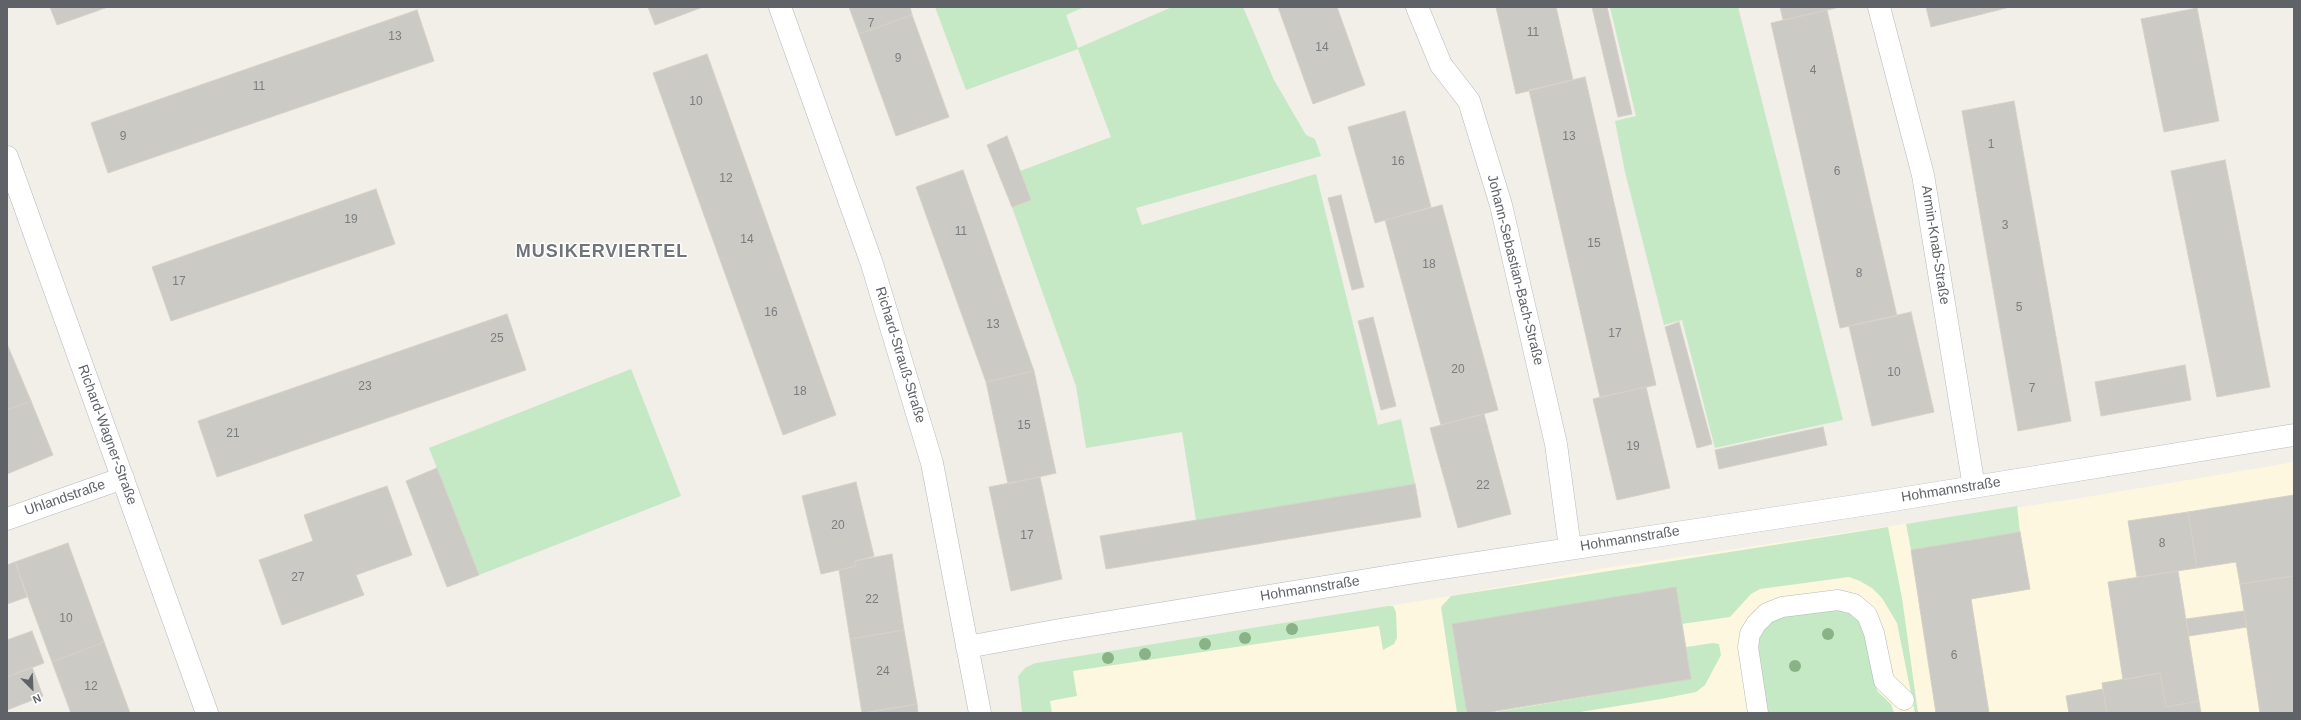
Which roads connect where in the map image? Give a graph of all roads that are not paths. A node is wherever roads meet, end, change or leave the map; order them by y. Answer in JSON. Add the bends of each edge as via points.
{"nodes":[{"id":1,"x":780,"y":7,"type":"edge"},
{"id":2,"x":1417,"y":7,"type":"edge"},
{"id":3,"x":1879,"y":7,"type":"edge"},
{"id":4,"x":7,"y":157,"type":"edge"},
{"id":5,"x":2294,"y":435,"type":"edge"},
{"id":6,"x":122,"y":478,"type":"junction"},
{"id":7,"x":1974,"y":487,"type":"junction"},
{"id":8,"x":7,"y":518,"type":"edge"},
{"id":9,"x":1570,"y":548,"type":"junction"},
{"id":10,"x":967,"y":647,"type":"junction"},
{"id":11,"x":1904,"y":700,"type":"dead end"},
{"id":12,"x":208,"y":713,"type":"edge"},
{"id":13,"x":980,"y":713,"type":"edge"},
{"id":14,"x":1758,"y":713,"type":"edge"}],
"edges":[{"from":1,"to":10,"type":"street","name":"Richard-Strauß-Straße","via":[[872,264],[932,462]]},
{"from":2,"to":9,"type":"street","name":"Johann-Sebastian-Bach-Straße","via":[[1441,65],[1469,100],[1501,205],[1556,444]]},
{"from":3,"to":7,"type":"street","name":"Armin-Knab-Straße","via":[[1923,175]]},
{"from":4,"to":6,"type":"street","name":"Richard-Wagner-Straße"},
{"from":5,"to":7,"type":"street","name":"Hohmannstraße"},
{"from":6,"to":8,"type":"street","name":"Uhlandstraße"},
{"from":6,"to":12,"type":"street","name":"Richard-Wagner-Straße"},
{"from":7,"to":9,"type":"street","name":"Hohmannstraße"},
{"from":9,"to":10,"type":"street","name":"Hohmannstraße","via":[[1068,628]]},
{"from":10,"to":13,"type":"street","name":"Richard-Strauß-Straße"},
{"from":11,"to":14,"type":"lane","via":[[1884,681],[1874,634],[1867,615],[1854,604],[1838,600],[1782,606],[1767,613],[1756,624],[1750,634],[1748,647]]}]}
